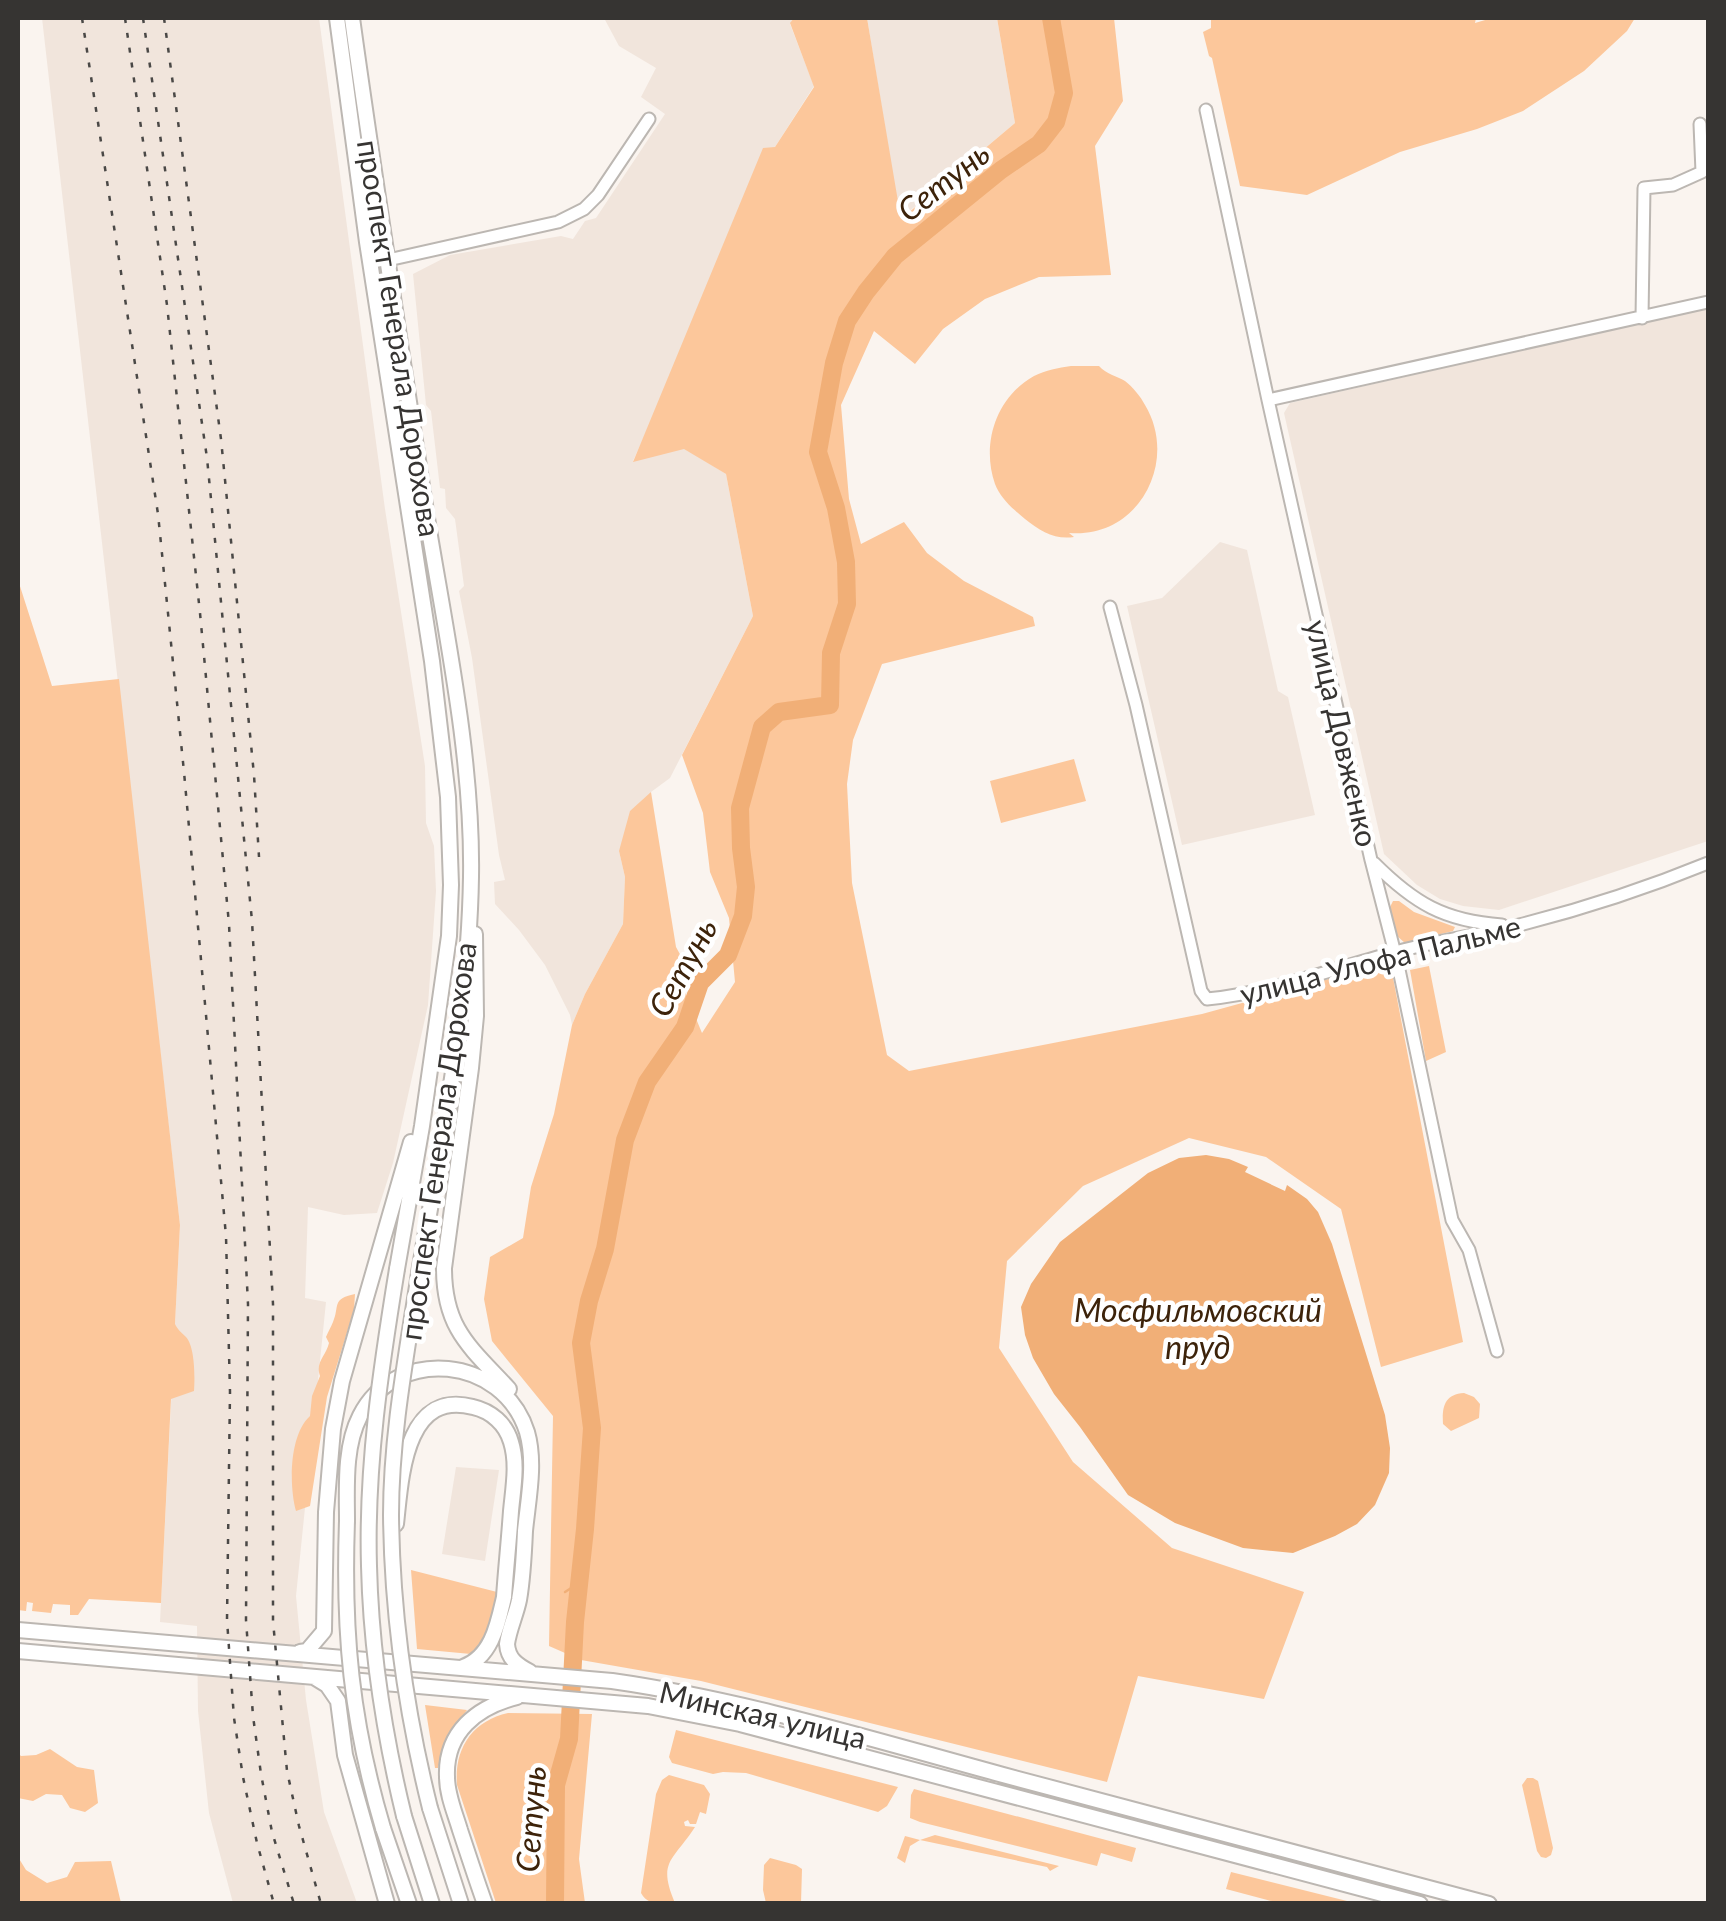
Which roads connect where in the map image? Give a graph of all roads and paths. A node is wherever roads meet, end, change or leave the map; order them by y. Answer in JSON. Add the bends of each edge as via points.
{"nodes":[{"id":1,"x":337,"y":18,"type":"edge"},
{"id":2,"x":352,"y":18,"type":"edge"},
{"id":3,"x":1206,"y":110,"type":"dead end"},
{"id":4,"x":649,"y":119,"type":"dead end"},
{"id":5,"x":1700,"y":124,"type":"dead end"},
{"id":6,"x":367,"y":242,"type":"junction"},
{"id":7,"x":388,"y":260,"type":"junction"},
{"id":8,"x":1708,"y":302,"type":"edge"},
{"id":9,"x":1642,"y":318,"type":"junction"},
{"id":10,"x":1268,"y":400,"type":"junction"},
{"id":11,"x":1110,"y":607,"type":"dead end"},
{"id":12,"x":1371,"y":860,"type":"junction"},
{"id":13,"x":1708,"y":863,"type":"edge"},
{"id":14,"x":471,"y":890,"type":"junction"},
{"id":15,"x":1517,"y":926,"type":"junction"},
{"id":16,"x":1395,"y":952,"type":"junction"},
{"id":17,"x":429,"y":1074,"type":"junction"},
{"id":18,"x":1497,"y":1351,"type":"dead end"},
{"id":19,"x":526,"y":1430,"type":"junction"},
{"id":20,"x":392,"y":1553,"type":"junction"},
{"id":21,"x":18,"y":1630,"type":"edge"},
{"id":22,"x":18,"y":1651,"type":"edge"},
{"id":23,"x":295,"y":1654,"type":"junction"},
{"id":24,"x":458,"y":1668,"type":"junction"},
{"id":25,"x":535,"y":1674,"type":"junction"},
{"id":26,"x":308,"y":1675,"type":"junction"},
{"id":27,"x":532,"y":1694,"type":"junction"},
{"id":28,"x":388,"y":1904,"type":"edge"},
{"id":29,"x":409,"y":1904,"type":"edge"},
{"id":30,"x":432,"y":1904,"type":"edge"},
{"id":31,"x":461,"y":1904,"type":"edge"},
{"id":32,"x":485,"y":1904,"type":"edge"},
{"id":33,"x":1420,"y":1904,"type":"edge"},
{"id":34,"x":1489,"y":1904,"type":"edge"}],
"edges":[{"from":1,"to":6,"type":"main road","name":"проспект Генерала Дорохова"},
{"from":2,"to":7,"type":"main road","name":"проспект Генерала Дорохова"},
{"from":3,"to":10,"type":"street","name":"улица Довженко"},
{"from":4,"to":7,"type":"street","via":[[584,209],[558,222]]},
{"from":5,"to":9,"type":"street","via":[[1702,172],[1644,188]]},
{"from":6,"to":7,"type":"street","via":[[376,258]]},
{"from":6,"to":17,"type":"main road","name":"проспект Генерала Дорохова","via":[[448,797],[449,936]]},
{"from":7,"to":14,"type":"main road","name":"проспект Генерала Дорохова","via":[[451,662]]},
{"from":8,"to":9,"type":"street"},
{"from":9,"to":10,"type":"street"},
{"from":10,"to":12,"type":"street","name":"улица Довженко"},
{"from":11,"to":16,"type":"street","name":"улица Улофа Пальме","via":[[1207,999]]},
{"from":12,"to":15,"type":"street","via":[[1439,912]]},
{"from":12,"to":16,"type":"street","name":"улица Довженко"},
{"from":13,"to":15,"type":"street","name":"улица Улофа Пальме"},
{"from":14,"to":19,"type":"main road","via":[[476,1016],[444,1287],[455,1326],[508,1388]]},
{"from":14,"to":20,"type":"main road","name":"проспект Генерала Дорохова","bridge":true,"via":[[456,1057],[399,1405]]},
{"from":15,"to":16,"type":"street","name":"улица Улофа Пальме"},
{"from":16,"to":18,"type":"street","name":"улица Довженко","via":[[1452,1220],[1470,1250]]},
{"from":17,"to":23,"type":"main road","via":[[342,1381],[328,1467],[324,1632]]},
{"from":17,"to":30,"type":"main road","name":"проспект Генерала Дорохова","bridge":true,"via":[[377,1403],[368,1566],[384,1724]]},
{"from":19,"to":25,"type":"main road","via":[[530,1480],[523,1564],[507,1649]]},
{"from":19,"to":29,"type":"main road","bridge":true,"via":[[486,1380],[452,1368],[416,1370],[383,1387],[360,1415],[352,1438],[346,1613],[352,1692],[362,1753]]},
{"from":20,"to":24,"type":"main road","bridge":true,"via":[[414,1433],[449,1406],[494,1416],[513,1448],[504,1596],[484,1653]]},
{"from":20,"to":31,"type":"main road","name":"проспект Генерала Дорохова","bridge":true,"via":[[410,1721]]},
{"from":21,"to":23,"type":"main road","name":"Минская улица"},
{"from":22,"to":26,"type":"main road","name":"Минская улица"},
{"from":23,"to":24,"type":"main road","name":"Минская улица"},
{"from":24,"to":25,"type":"main road","name":"Минская улица"},
{"from":25,"to":34,"type":"main road","name":"Минская улица","via":[[743,1705]]},
{"from":26,"to":27,"type":"main road","name":"Минская улица"},
{"from":26,"to":28,"type":"main road","via":[[327,1684],[338,1701],[345,1755]]},
{"from":27,"to":32,"type":"main road","via":[[466,1722],[448,1762],[451,1802]]},
{"from":27,"to":33,"type":"main road","name":"Минская улица","via":[[740,1724]]}]}
